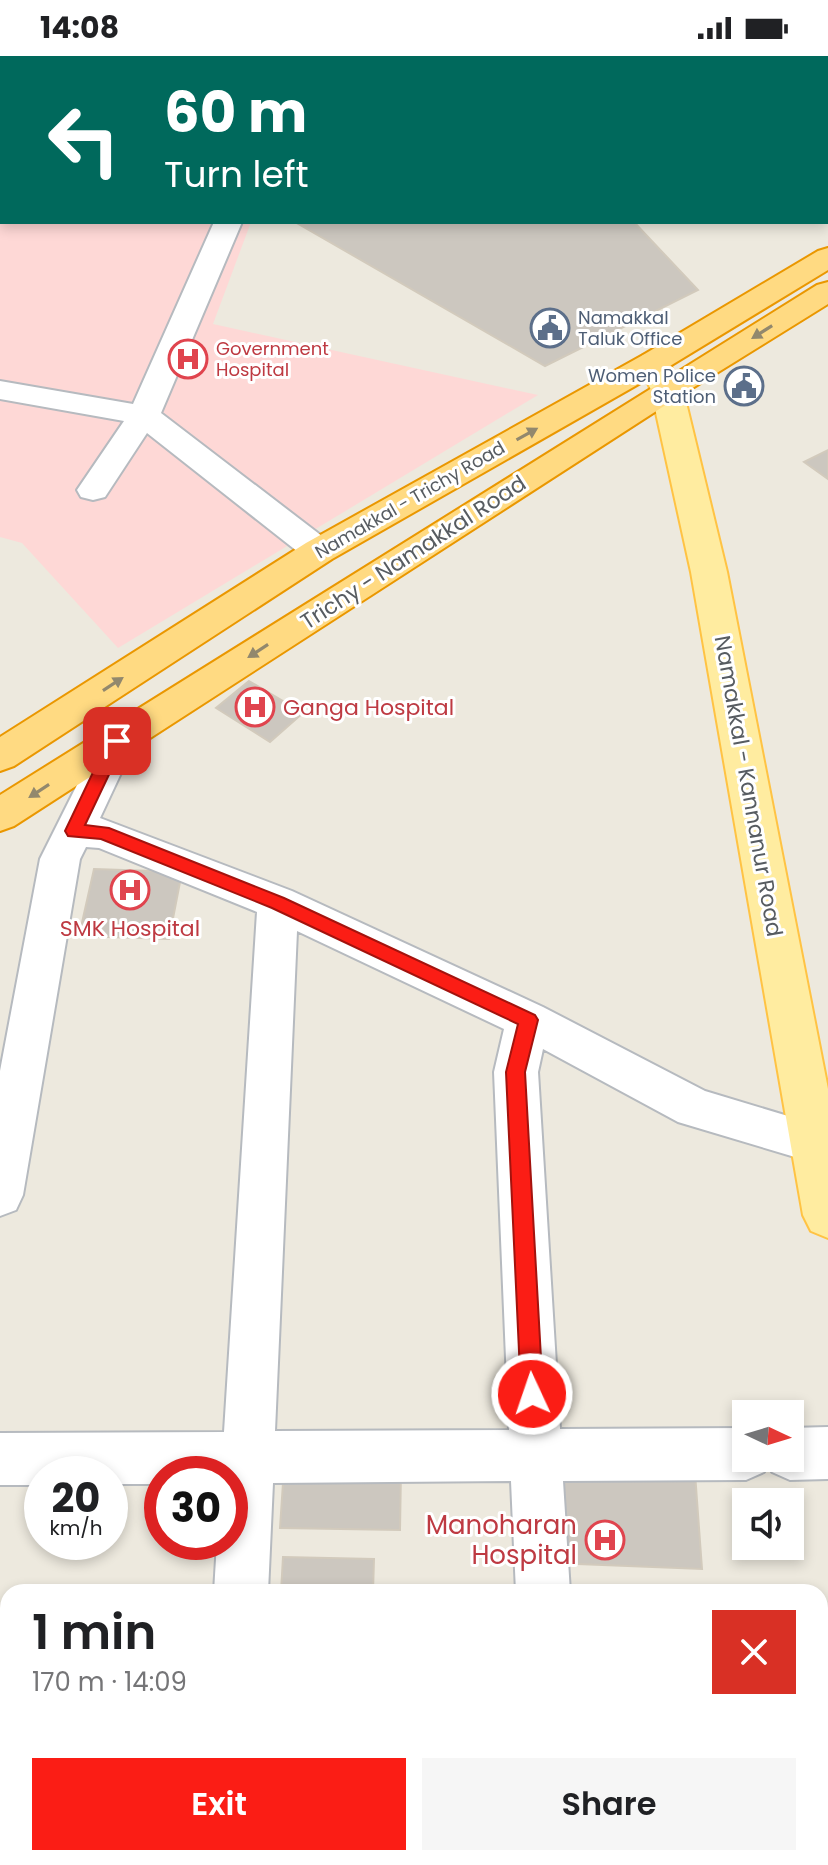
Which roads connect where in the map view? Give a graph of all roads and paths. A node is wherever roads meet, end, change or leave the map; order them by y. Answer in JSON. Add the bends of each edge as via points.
{"nodes":[{"id":1,"x":227,"y":224,"type":"edge"},
{"id":2,"x":828,"y":257,"type":"edge"},
{"id":3,"x":828,"y":291,"type":"edge"},
{"id":4,"x":660,"y":376,"type":"junction"},
{"id":5,"x":0,"y":390,"type":"edge"},
{"id":6,"x":144,"y":415,"type":"junction"},
{"id":7,"x":93,"y":490,"type":"dead end"},
{"id":8,"x":319,"y":551,"type":"junction"},
{"id":9,"x":117,"y":741,"type":"junction"},
{"id":10,"x":0,"y":756,"type":"edge"},
{"id":11,"x":0,"y":815,"type":"edge"},
{"id":12,"x":75,"y":828,"type":"junction"},
{"id":13,"x":278,"y":903,"type":"junction"},
{"id":14,"x":528,"y":1020,"type":"junction"},
{"id":15,"x":823,"y":1180,"type":"edge"},
{"id":16,"x":0,"y":1195,"type":"edge"},
{"id":17,"x":828,"y":1453,"type":"edge"},
{"id":18,"x":732,"y":1454,"type":"edge"},
{"id":19,"x":804,"y":1454,"type":"edge"},
{"id":20,"x":536,"y":1455,"type":"junction"},
{"id":21,"x":249,"y":1458,"type":"junction"},
{"id":22,"x":0,"y":1459,"type":"edge"},
{"id":23,"x":241,"y":1584,"type":"edge"},
{"id":24,"x":543,"y":1584,"type":"edge"}],
"edges":[{"from":1,"to":6,"type":"street"},
{"from":2,"to":4,"type":"highway","name":"Namakkal - Trichy Road"},
{"from":3,"to":4,"type":"highway","name":"Trichy - Namakkal Road","one_way":true},
{"from":8,"to":4,"type":"highway","name":"Namakkal - Trichy Road","one_way":true},
{"from":4,"to":9,"type":"highway","name":"Trichy - Namakkal Road","one_way":true},
{"from":4,"to":15,"type":"main road","name":"Namakkal - Kannanur Road","via":[[709,572]]},
{"from":5,"to":6,"type":"street"},
{"from":6,"to":7,"type":"street"},
{"from":6,"to":8,"type":"street"},
{"from":10,"to":8,"type":"highway","name":"Namakkal - Trichy Road","one_way":true},
{"from":9,"to":11,"type":"highway","name":"Trichy - Namakkal Road","one_way":true},
{"from":9,"to":12,"type":"street"},
{"from":12,"to":13,"type":"street","via":[[103,833]]},
{"from":12,"to":16,"type":"street","via":[[60,859]]},
{"from":13,"to":14,"type":"street"},
{"from":13,"to":21,"type":"street"},
{"from":14,"to":15,"type":"street"},
{"from":14,"to":20,"type":"street","via":[[516,1072]]},
{"from":17,"to":19,"type":"street"},
{"from":18,"to":20,"type":"street"},
{"from":20,"to":21,"type":"street"},
{"from":20,"to":24,"type":"street"},
{"from":21,"to":22,"type":"street"},
{"from":21,"to":23,"type":"street"}]}
